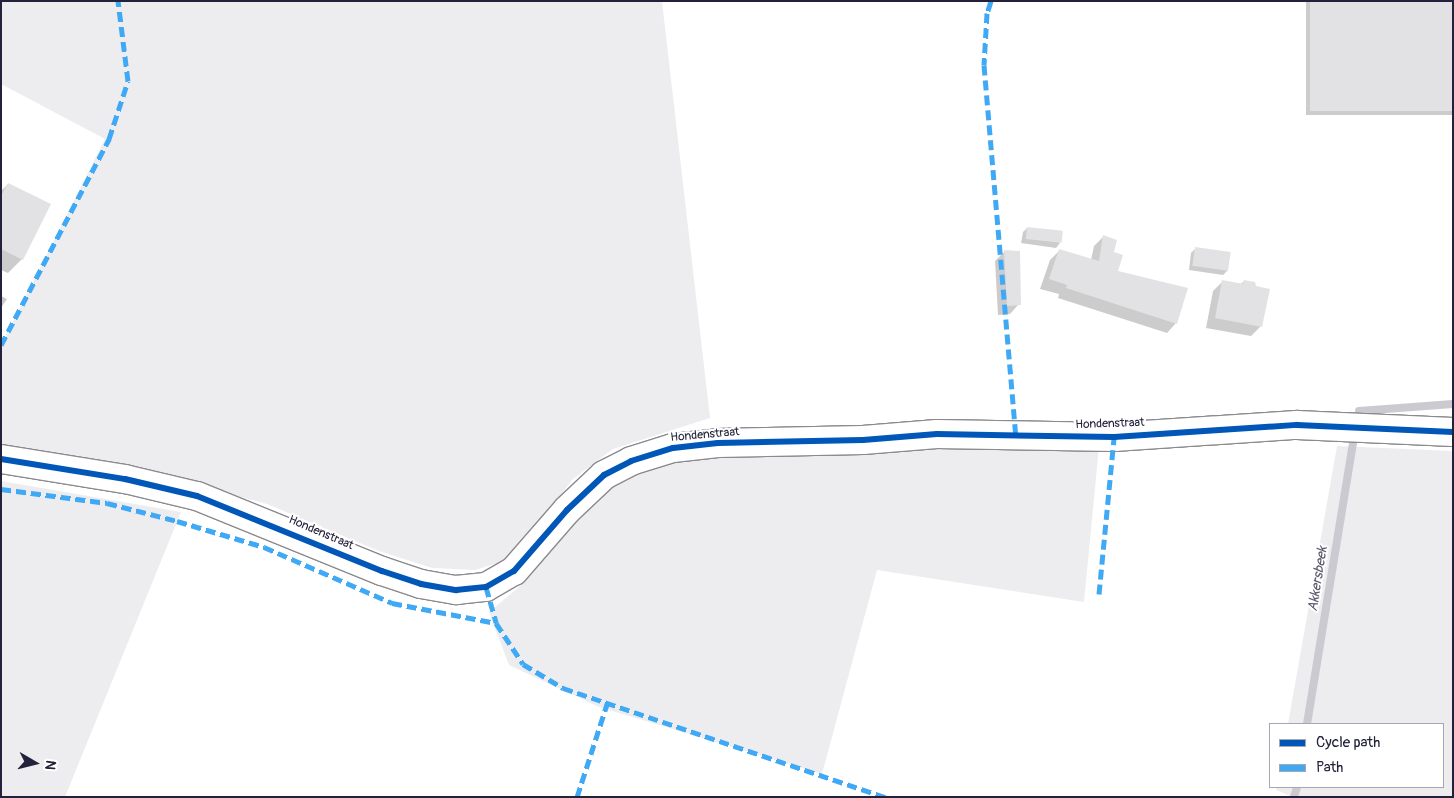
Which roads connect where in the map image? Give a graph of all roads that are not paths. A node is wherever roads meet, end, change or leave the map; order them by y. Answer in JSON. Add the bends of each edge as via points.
{"nodes":[{"id":1,"x":1453,"y":432,"type":"edge"},
{"id":2,"x":1,"y":459,"type":"edge"}],
"edges":[{"from":1,"to":2,"type":"street","name":"Hondenstraat","via":[[1297,425],[1114,437],[937,434],[864,440],[718,442],[673,448],[631,461],[604,475],[507,575],[486,586],[456,590],[422,584],[382,571],[196,496],[125,478]]}]}
